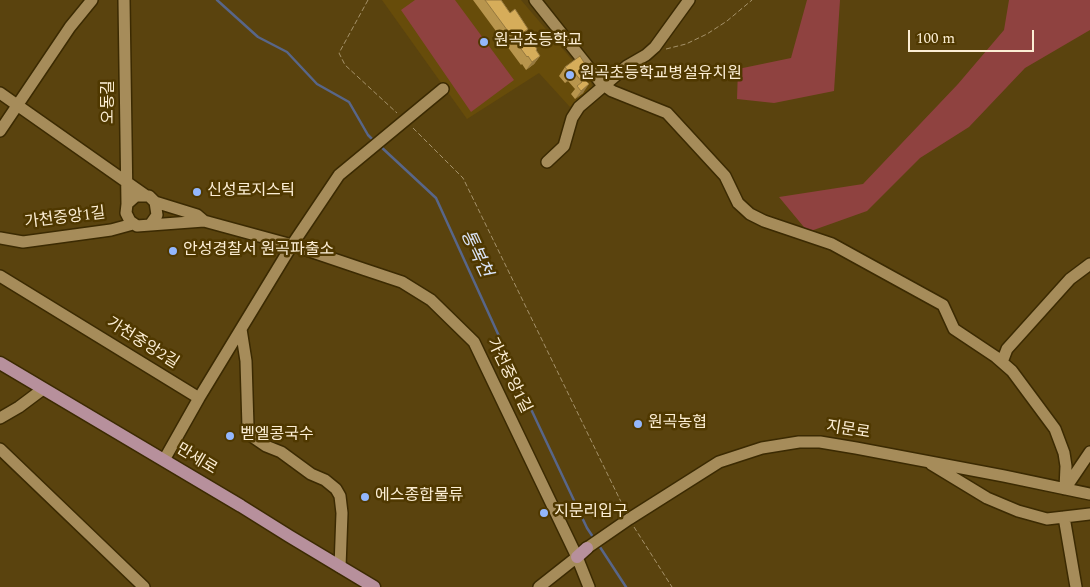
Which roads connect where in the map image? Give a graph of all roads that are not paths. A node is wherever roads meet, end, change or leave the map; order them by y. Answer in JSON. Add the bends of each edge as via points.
{"nodes":[{"id":1,"x":92,"y":0,"type":"edge"},
{"id":2,"x":124,"y":0,"type":"edge"},
{"id":3,"x":535,"y":0,"type":"edge"},
{"id":4,"x":689,"y":0,"type":"edge"},
{"id":5,"x":604,"y":86,"type":"junction"},
{"id":6,"x":443,"y":89,"type":"dead end"},
{"id":7,"x":0,"y":93,"type":"edge"},
{"id":8,"x":18,"y":106,"type":"junction"},
{"id":9,"x":0,"y":131,"type":"edge"},
{"id":10,"x":547,"y":162,"type":"dead end"},
{"id":11,"x":127,"y":181,"type":"junction"},
{"id":12,"x":145,"y":195,"type":"junction"},
{"id":13,"x":155,"y":202,"type":"junction"},
{"id":14,"x":128,"y":204,"type":"junction"},
{"id":15,"x":204,"y":221,"type":"junction"},
{"id":16,"x":133,"y":224,"type":"junction"},
{"id":17,"x":150,"y":225,"type":"junction"},
{"id":18,"x":0,"y":238,"type":"edge"},
{"id":19,"x":292,"y":245,"type":"junction"},
{"id":20,"x":1090,"y":264,"type":"edge"},
{"id":21,"x":0,"y":276,"type":"edge"},
{"id":22,"x":241,"y":329,"type":"junction"},
{"id":23,"x":1002,"y":362,"type":"junction"},
{"id":24,"x":0,"y":364,"type":"edge"},
{"id":25,"x":43,"y":389,"type":"junction"},
{"id":26,"x":199,"y":398,"type":"junction"},
{"id":27,"x":0,"y":418,"type":"edge"},
{"id":28,"x":0,"y":449,"type":"edge"},
{"id":29,"x":1090,"y":452,"type":"edge"},
{"id":30,"x":164,"y":460,"type":"junction"},
{"id":31,"x":925,"y":461,"type":"junction"},
{"id":32,"x":1065,"y":489,"type":"junction"},
{"id":33,"x":1090,"y":494,"type":"edge"},
{"id":34,"x":1090,"y":514,"type":"edge"},
{"id":35,"x":1064,"y":517,"type":"junction"},
{"id":36,"x":587,"y":548,"type":"joint"},
{"id":37,"x":577,"y":558,"type":"junction"},
{"id":38,"x":340,"y":567,"type":"junction"},
{"id":39,"x":144,"y":587,"type":"edge"},
{"id":40,"x":374,"y":587,"type":"edge"},
{"id":41,"x":539,"y":587,"type":"edge"},
{"id":42,"x":589,"y":587,"type":"edge"},
{"id":43,"x":1076,"y":587,"type":"edge"}],
"edges":[{"from":1,"to":8,"type":"street","via":[[70,27]]},
{"from":2,"to":11,"type":"street","name":"오동길"},
{"from":3,"to":5,"type":"street"},
{"from":4,"to":5,"type":"street","via":[[655,47]]},
{"from":5,"to":10,"type":"street","via":[[579,107],[572,118],[564,146]]},
{"from":5,"to":23,"type":"street","via":[[667,113],[725,176],[738,203],[750,214],[832,244],[943,305],[954,329]]},
{"from":6,"to":19,"type":"street","via":[[339,175]]},
{"from":7,"to":8,"type":"street"},
{"from":8,"to":9,"type":"street"},
{"from":8,"to":11,"type":"street"},
{"from":11,"to":12,"type":"street"},
{"from":11,"to":14,"type":"street","name":"오동길"},
{"from":12,"to":13,"type":"street"},
{"from":12,"to":14,"type":"street","via":[[136,196]]},
{"from":13,"to":15,"type":"street","via":[[196,215]]},
{"from":13,"to":17,"type":"street","via":[[157,215]]},
{"from":14,"to":16,"type":"street","via":[[126,213]]},
{"from":15,"to":17,"type":"street","name":"가천중앙1길"},
{"from":15,"to":19,"type":"street","name":"가천중앙1길"},
{"from":16,"to":17,"type":"street","via":[[141,227]]},
{"from":16,"to":18,"type":"street","name":"가천중앙1길","via":[[23,242]]},
{"from":19,"to":22,"type":"street"},
{"from":19,"to":37,"type":"street","name":"가천중앙1길","via":[[402,282],[431,300],[474,342]]},
{"from":20,"to":23,"type":"street","via":[[1063,286],[1007,349]]},
{"from":21,"to":26,"type":"street","name":"가천중앙2길"},
{"from":22,"to":26,"type":"street"},
{"from":22,"to":38,"type":"street","via":[[250,435],[336,489],[342,513]]},
{"from":23,"to":32,"type":"street","via":[[1055,429],[1064,453]]},
{"from":24,"to":25,"type":"main road","name":"만세로"},
{"from":25,"to":27,"type":"street"},
{"from":25,"to":30,"type":"main road","name":"만세로"},
{"from":26,"to":30,"type":"street"},
{"from":28,"to":39,"type":"street"},
{"from":29,"to":32,"type":"street"},
{"from":30,"to":38,"type":"main road","name":"만세로"},
{"from":31,"to":32,"type":"street","name":"지문로"},
{"from":31,"to":35,"type":"street","via":[[995,501],[1047,519]]},
{"from":31,"to":36,"type":"street","name":"지문로","via":[[820,442],[762,448],[719,462]]},
{"from":32,"to":33,"type":"street","name":"지문로"},
{"from":34,"to":35,"type":"street"},
{"from":35,"to":43,"type":"street"},
{"from":36,"to":37,"type":"main road"},
{"from":37,"to":41,"type":"street"},
{"from":37,"to":42,"type":"street","name":"가천중앙1길"},
{"from":38,"to":40,"type":"main road","name":"만세로"}]}
